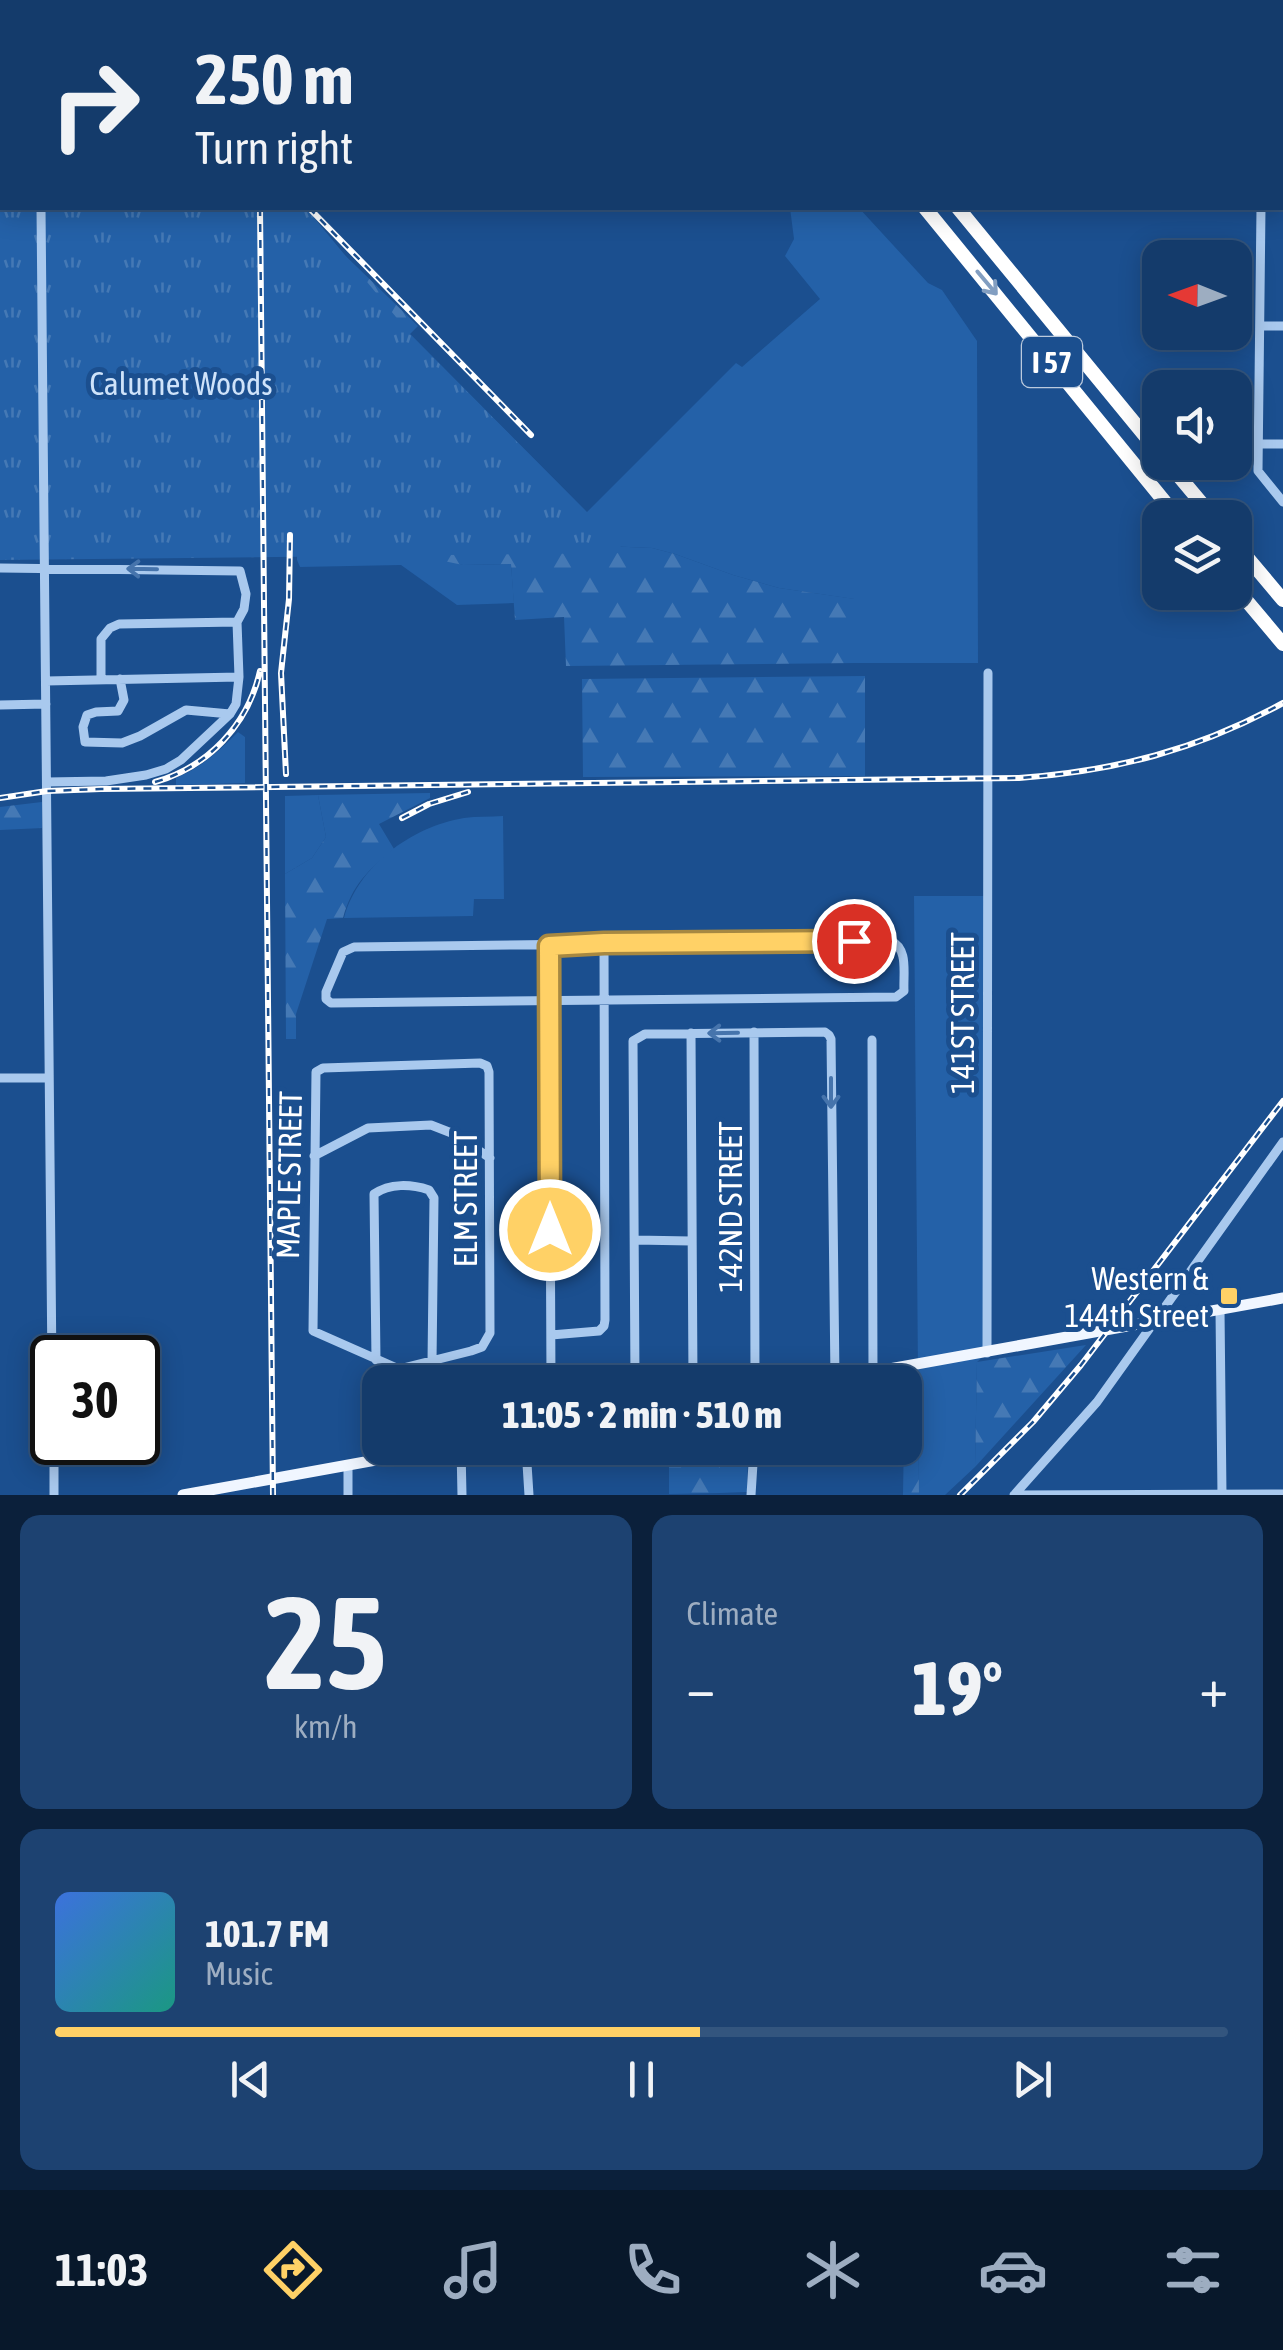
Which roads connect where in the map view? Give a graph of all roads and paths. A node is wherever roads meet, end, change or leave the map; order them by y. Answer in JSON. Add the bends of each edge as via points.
{"nodes":[{"id":1,"x":41,"y":210,"type":"edge"},
{"id":2,"x":927,"y":210,"type":"edge"},
{"id":3,"x":960,"y":210,"type":"edge"},
{"id":4,"x":1261,"y":210,"type":"edge"},
{"id":5,"x":1260,"y":326,"type":"junction"},
{"id":6,"x":1283,"y":326,"type":"edge"},
{"id":7,"x":1142,"y":432,"type":"edge"},
{"id":8,"x":1258,"y":444,"type":"junction"},
{"id":9,"x":1283,"y":444,"type":"edge"},
{"id":10,"x":1183,"y":480,"type":"edge"},
{"id":11,"x":1163,"y":500,"type":"edge"},
{"id":12,"x":1199,"y":500,"type":"edge"},
{"id":13,"x":1283,"y":502,"type":"edge"},
{"id":14,"x":1252,"y":563,"type":"edge"},
{"id":15,"x":0,"y":568,"type":"edge"},
{"id":16,"x":45,"y":568,"type":"junction"},
{"id":17,"x":1283,"y":600,"type":"edge"},
{"id":18,"x":1252,"y":607,"type":"edge"},
{"id":19,"x":238,"y":622,"type":"junction"},
{"id":20,"x":1283,"y":644,"type":"edge"},
{"id":21,"x":988,"y":673,"type":"dead end"},
{"id":22,"x":239,"y":677,"type":"junction"},
{"id":23,"x":120,"y":679,"type":"junction"},
{"id":24,"x":101,"y":680,"type":"junction"},
{"id":25,"x":46,"y":681,"type":"junction"},
{"id":26,"x":46,"y":704,"type":"junction"},
{"id":27,"x":0,"y":705,"type":"edge"},
{"id":28,"x":230,"y":714,"type":"junction"},
{"id":29,"x":47,"y":782,"type":"junction"},
{"id":30,"x":604,"y":943,"type":"junction"},
{"id":31,"x":549,"y":946,"type":"junction"},
{"id":32,"x":550,"y":1000,"type":"junction"},
{"id":33,"x":603,"y":1000,"type":"junction"},
{"id":34,"x":754,"y":1032,"type":"junction"},
{"id":35,"x":691,"y":1034,"type":"junction"},
{"id":36,"x":872,"y":1040,"type":"dead end"},
{"id":37,"x":487,"y":1066,"type":"joint"},
{"id":38,"x":0,"y":1078,"type":"edge"},
{"id":39,"x":48,"y":1078,"type":"junction"},
{"id":40,"x":1281,"y":1146,"type":"edge"},
{"id":41,"x":314,"y":1156,"type":"junction"},
{"id":42,"x":490,"y":1158,"type":"junction"},
{"id":43,"x":634,"y":1240,"type":"junction"},
{"id":44,"x":692,"y":1241,"type":"junction"},
{"id":45,"x":1283,"y":1298,"type":"edge"},
{"id":46,"x":1220,"y":1310,"type":"junction"},
{"id":47,"x":1157,"y":1320,"type":"junction"},
{"id":48,"x":52,"y":1335,"type":"edge"},
{"id":49,"x":551,"y":1335,"type":"junction"},
{"id":50,"x":986,"y":1352,"type":"junction"},
{"id":51,"x":376,"y":1360,"type":"junction"},
{"id":52,"x":432,"y":1362,"type":"junction"},
{"id":53,"x":389,"y":1365,"type":"edge"},
{"id":54,"x":420,"y":1365,"type":"edge"},
{"id":55,"x":551,"y":1365,"type":"edge"},
{"id":56,"x":635,"y":1365,"type":"edge"},
{"id":57,"x":694,"y":1365,"type":"edge"},
{"id":58,"x":755,"y":1365,"type":"edge"},
{"id":59,"x":835,"y":1365,"type":"edge"},
{"id":60,"x":873,"y":1365,"type":"edge"},
{"id":61,"x":913,"y":1365,"type":"edge"},
{"id":62,"x":362,"y":1462,"type":"edge"},
{"id":63,"x":54,"y":1465,"type":"edge"},
{"id":64,"x":348,"y":1465,"type":"junction"},
{"id":65,"x":461,"y":1465,"type":"edge"},
{"id":66,"x":527,"y":1465,"type":"edge"},
{"id":67,"x":753,"y":1465,"type":"edge"},
{"id":68,"x":1014,"y":1494,"type":"edge"},
{"id":69,"x":1222,"y":1494,"type":"edge"},
{"id":70,"x":1283,"y":1494,"type":"edge"},
{"id":71,"x":54,"y":1495,"type":"edge"},
{"id":72,"x":182,"y":1495,"type":"edge"},
{"id":73,"x":348,"y":1495,"type":"edge"},
{"id":74,"x":462,"y":1495,"type":"edge"},
{"id":75,"x":529,"y":1495,"type":"edge"},
{"id":76,"x":751,"y":1495,"type":"edge"}],
"edges":[{"from":1,"to":16,"type":"street"},
{"from":2,"to":11,"type":"highway","number":"I 57","one_way":true},
{"from":3,"to":7,"type":"highway","number":"I 57"},
{"from":4,"to":5,"type":"street"},
{"from":5,"to":6,"type":"street"},
{"from":5,"to":8,"type":"street"},
{"from":8,"to":9,"type":"street"},
{"from":8,"to":13,"type":"street","via":[[1258,471]]},
{"from":10,"to":12,"type":"highway"},
{"from":14,"to":17,"type":"highway"},
{"from":15,"to":16,"type":"street"},
{"from":19,"to":16,"type":"street","one_way":true,"via":[[246,594],[240,571]]},
{"from":16,"to":25,"type":"street"},
{"from":18,"to":20,"type":"highway"},
{"from":19,"to":22,"type":"street"},
{"from":19,"to":24,"type":"street","via":[[119,624],[101,639]]},
{"from":21,"to":50,"type":"street","name":"141ST STREET"},
{"from":22,"to":23,"type":"street"},
{"from":22,"to":28,"type":"street"},
{"from":23,"to":24,"type":"street"},
{"from":23,"to":28,"type":"street","via":[[124,700],[118,711],[87,716],[86,742],[122,743],[186,710]]},
{"from":24,"to":25,"type":"street"},
{"from":25,"to":26,"type":"street"},
{"from":26,"to":27,"type":"street"},
{"from":26,"to":29,"type":"street"},
{"from":28,"to":29,"type":"street","via":[[166,769]]},
{"from":29,"to":39,"type":"street"},
{"from":30,"to":31,"type":"street"},
{"from":30,"to":33,"type":"street"},
{"from":30,"to":33,"type":"street","via":[[890,940],[902,950],[904,992]]},
{"from":31,"to":32,"type":"street"},
{"from":31,"to":32,"type":"street","via":[[354,946],[343,952],[326,999]]},
{"from":32,"to":33,"type":"street"},
{"from":32,"to":49,"type":"street"},
{"from":33,"to":49,"type":"street","via":[[604,1326]]},
{"from":34,"to":35,"type":"street","one_way":true},
{"from":34,"to":58,"type":"street","name":"142ND STREET"},
{"from":34,"to":59,"type":"street","one_way":true,"via":[[825,1032],[831,1039]]},
{"from":35,"to":43,"type":"street","via":[[645,1034],[634,1041]]},
{"from":35,"to":44,"type":"street"},
{"from":36,"to":60,"type":"street"},
{"from":37,"to":41,"type":"street","name":"MAPLE STREET","via":[[323,1068],[314,1082]]},
{"from":37,"to":42,"type":"street","name":"ELM STREET"},
{"from":38,"to":39,"type":"street"},
{"from":39,"to":48,"type":"street"},
{"from":40,"to":47,"type":"street"},
{"from":41,"to":42,"type":"street","via":[[368,1128],[431,1125]]},
{"from":41,"to":51,"type":"street","name":"MAPLE STREET","via":[[313,1331]]},
{"from":42,"to":52,"type":"street","name":"ELM STREET","via":[[490,1333],[482,1347]]},
{"from":43,"to":44,"type":"street"},
{"from":43,"to":56,"type":"street"},
{"from":44,"to":57,"type":"street"},
{"from":45,"to":46,"type":"main road"},
{"from":46,"to":47,"type":"main road"},
{"from":46,"to":69,"type":"street"},
{"from":47,"to":50,"type":"main road"},
{"from":47,"to":68,"type":"street","via":[[1097,1402]]},
{"from":49,"to":55,"type":"street"},
{"from":50,"to":61,"type":"main road"},
{"from":51,"to":52,"type":"street","via":[[374,1194],[415,1185],[434,1198]]},
{"from":51,"to":53,"type":"street"},
{"from":52,"to":54,"type":"street"},
{"from":62,"to":64,"type":"main road"},
{"from":63,"to":71,"type":"street"},
{"from":64,"to":72,"type":"main road"},
{"from":64,"to":73,"type":"street"},
{"from":65,"to":74,"type":"street"},
{"from":66,"to":75,"type":"street"},
{"from":67,"to":76,"type":"street"},
{"from":68,"to":69,"type":"street"},
{"from":69,"to":70,"type":"street"}]}
